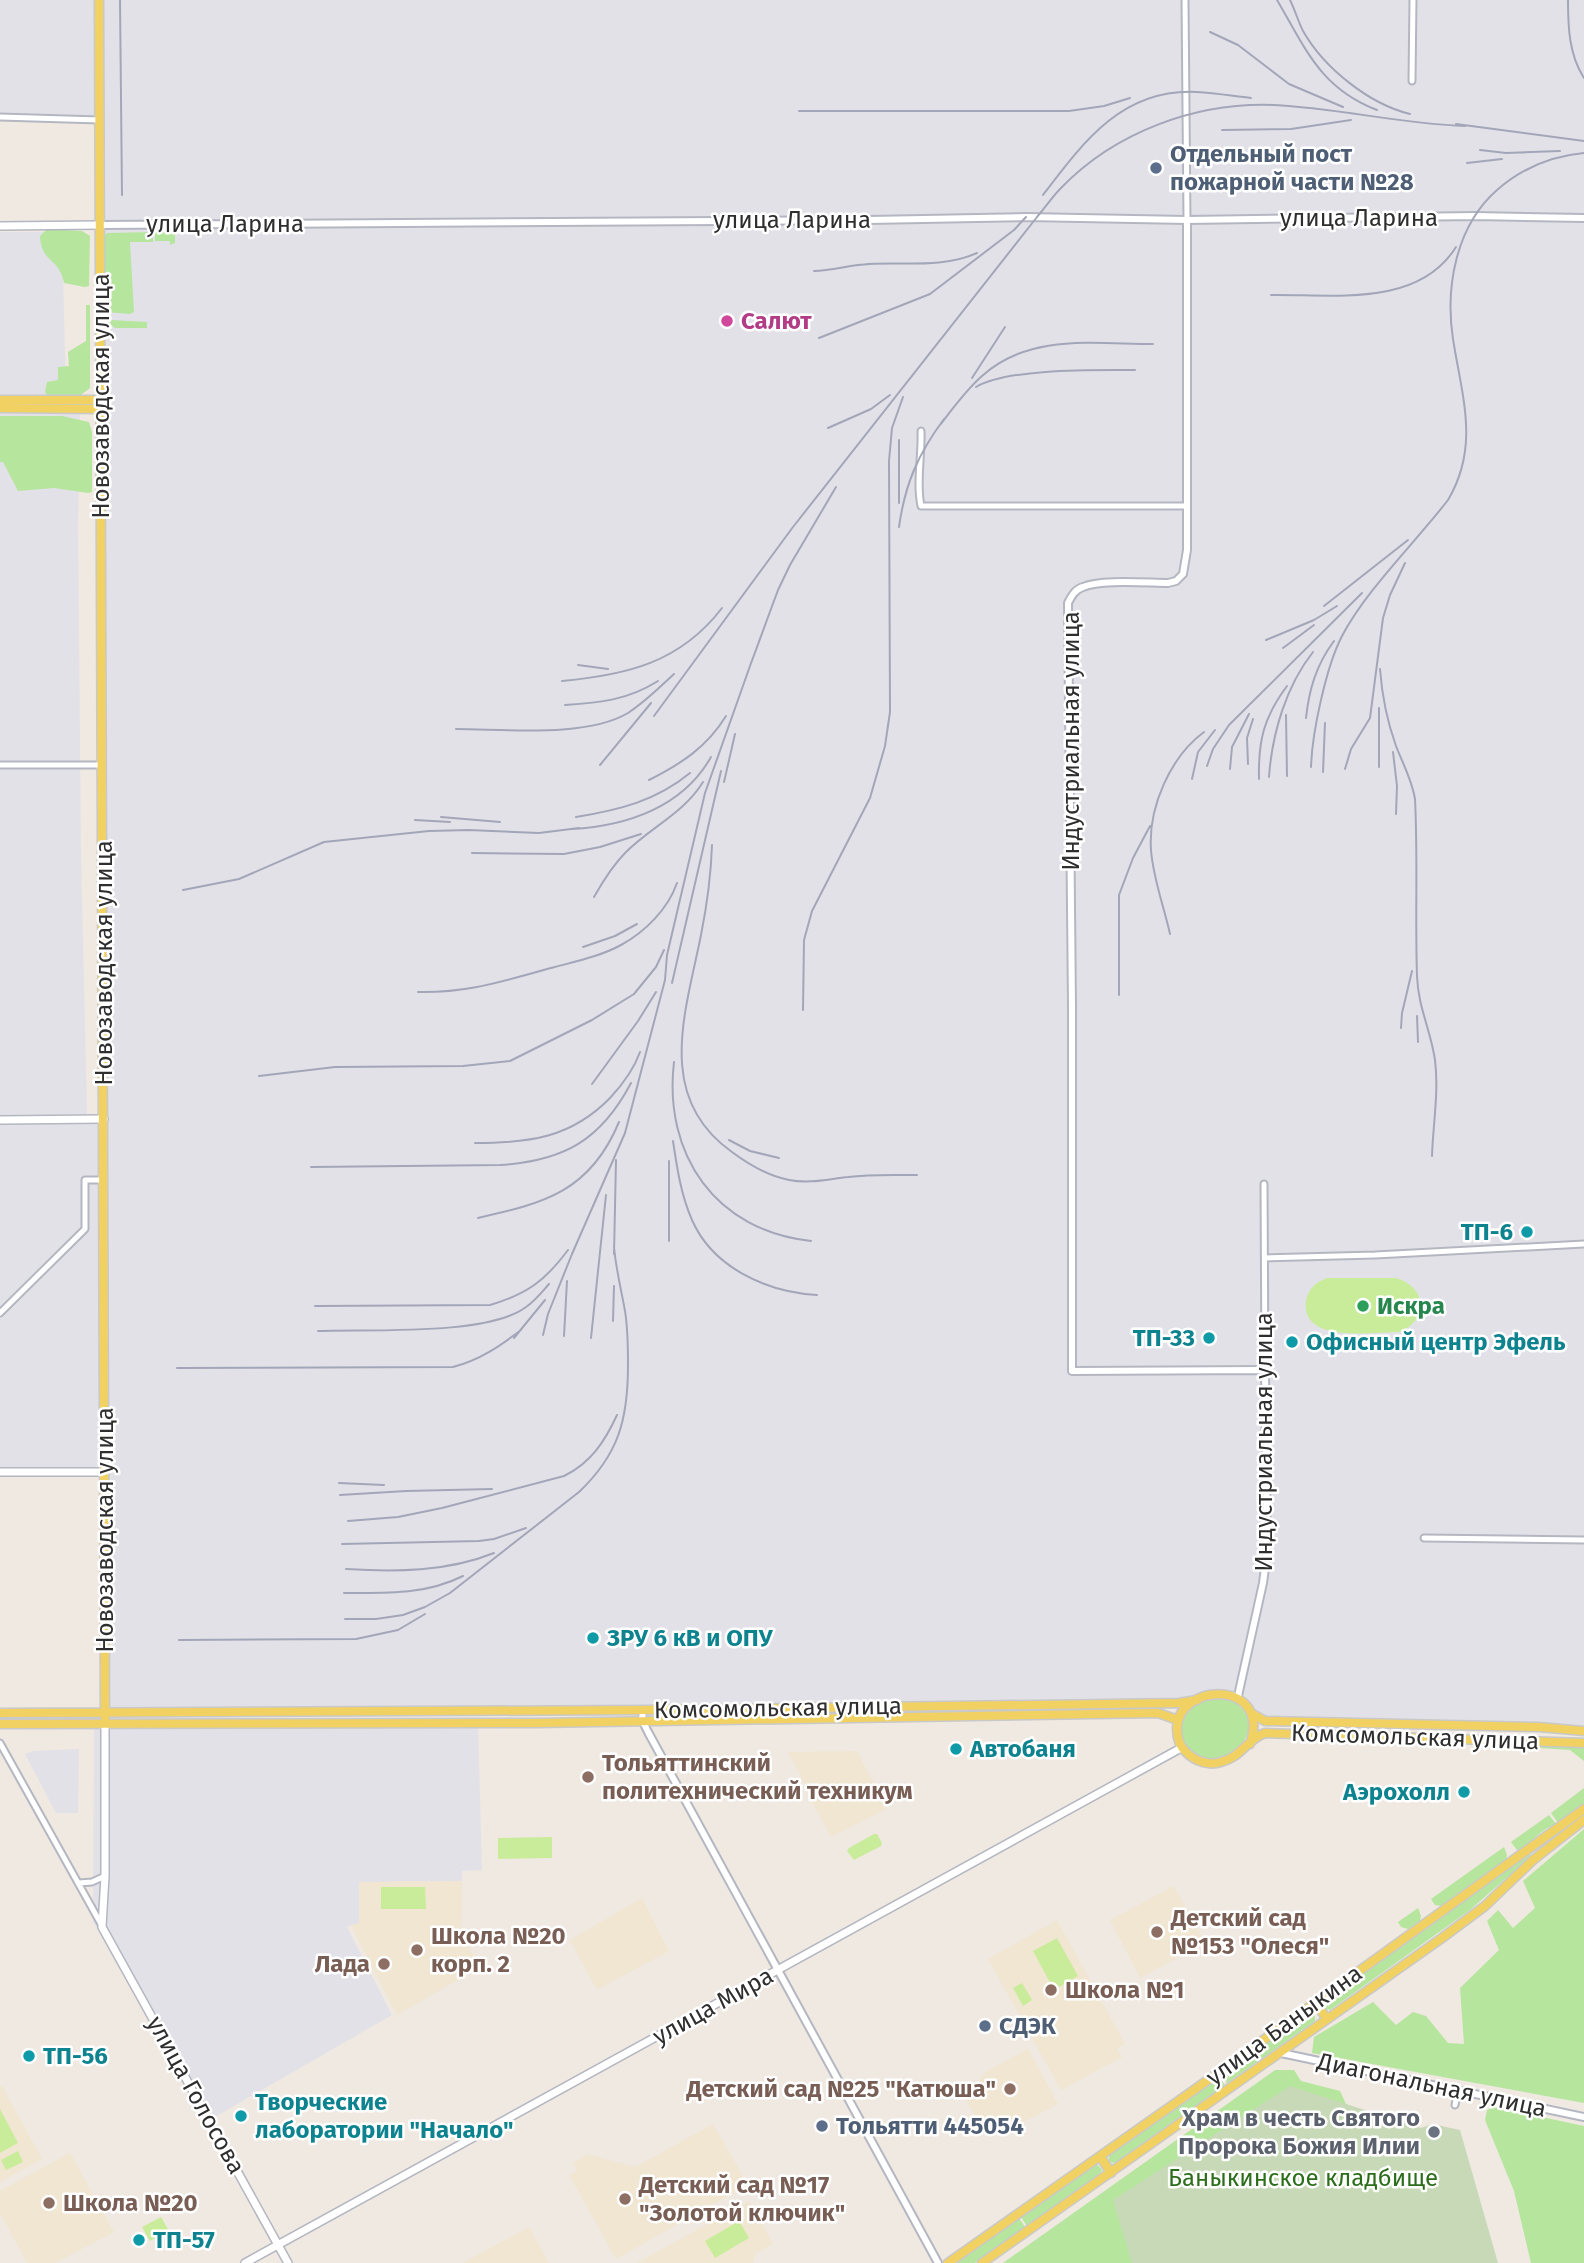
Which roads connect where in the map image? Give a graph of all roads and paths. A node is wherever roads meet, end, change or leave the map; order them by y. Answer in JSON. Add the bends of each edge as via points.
{"nodes":[{"id":1,"x":99,"y":0,"type":"edge"},
{"id":2,"x":1185,"y":0,"type":"edge"},
{"id":3,"x":1413,"y":0,"type":"edge"},
{"id":4,"x":1412,"y":81,"type":"dead end"},
{"id":5,"x":0,"y":117,"type":"edge"},
{"id":6,"x":100,"y":120,"type":"junction"},
{"id":7,"x":1584,"y":219,"type":"edge"},
{"id":8,"x":1187,"y":220,"type":"junction"},
{"id":9,"x":100,"y":225,"type":"junction"},
{"id":10,"x":0,"y":226,"type":"edge"},
{"id":11,"x":0,"y":400,"type":"edge"},
{"id":12,"x":76,"y":404,"type":"junction"},
{"id":13,"x":102,"y":404,"type":"junction"},
{"id":14,"x":0,"y":408,"type":"edge"},
{"id":15,"x":920,"y":431,"type":"dead end"},
{"id":16,"x":1186,"y":506,"type":"junction"},
{"id":17,"x":0,"y":765,"type":"edge"},
{"id":18,"x":103,"y":765,"type":"junction"},
{"id":19,"x":104,"y":1119,"type":"junction"},
{"id":20,"x":0,"y":1120,"type":"edge"},
{"id":21,"x":103,"y":1180,"type":"junction"},
{"id":22,"x":1264,"y":1184,"type":"dead end"},
{"id":23,"x":1584,"y":1244,"type":"edge"},
{"id":24,"x":1265,"y":1258,"type":"junction"},
{"id":25,"x":0,"y":1313,"type":"edge"},
{"id":26,"x":1265,"y":1370,"type":"junction"},
{"id":27,"x":0,"y":1472,"type":"edge"},
{"id":28,"x":105,"y":1472,"type":"junction"},
{"id":29,"x":1424,"y":1538,"type":"dead end"},
{"id":30,"x":1584,"y":1540,"type":"edge"},
{"id":31,"x":1238,"y":1696,"type":"junction"},
{"id":32,"x":1196,"y":1700,"type":"junction"},
{"id":33,"x":979,"y":1704,"type":"junction"},
{"id":34,"x":772,"y":1707,"type":"junction"},
{"id":35,"x":359,"y":1710,"type":"junction"},
{"id":36,"x":643,"y":1710,"type":"junction"},
{"id":37,"x":262,"y":1711,"type":"junction"},
{"id":38,"x":34,"y":1712,"type":"junction"},
{"id":39,"x":105,"y":1712,"type":"junction"},
{"id":40,"x":0,"y":1713,"type":"edge"},
{"id":41,"x":1251,"y":1713,"type":"junction"},
{"id":42,"x":979,"y":1716,"type":"junction"},
{"id":43,"x":772,"y":1718,"type":"junction"},
{"id":44,"x":642,"y":1720,"type":"junction"},
{"id":45,"x":1178,"y":1720,"type":"junction"},
{"id":46,"x":105,"y":1723,"type":"junction"},
{"id":47,"x":262,"y":1723,"type":"junction"},
{"id":48,"x":359,"y":1723,"type":"junction"},
{"id":49,"x":0,"y":1724,"type":"edge"},
{"id":50,"x":35,"y":1724,"type":"junction"},
{"id":51,"x":1582,"y":1731,"type":"edge"},
{"id":52,"x":0,"y":1742,"type":"edge"},
{"id":53,"x":1582,"y":1743,"type":"edge"},
{"id":54,"x":1250,"y":1744,"type":"junction"},
{"id":55,"x":1181,"y":1748,"type":"junction"},
{"id":56,"x":1584,"y":1809,"type":"edge"},
{"id":57,"x":1584,"y":1820,"type":"edge"},
{"id":58,"x":1525,"y":1851,"type":"junction"},
{"id":59,"x":1533,"y":1860,"type":"junction"},
{"id":60,"x":105,"y":1876,"type":"junction"},
{"id":61,"x":79,"y":1883,"type":"junction"},
{"id":62,"x":102,"y":1927,"type":"junction"},
{"id":63,"x":778,"y":1971,"type":"junction"},
{"id":64,"x":1315,"y":2002,"type":"junction"},
{"id":65,"x":1327,"y":2019,"type":"junction"},
{"id":66,"x":1281,"y":2053,"type":"junction"},
{"id":67,"x":1458,"y":2091,"type":"junction"},
{"id":68,"x":1455,"y":2105,"type":"dead end"},
{"id":69,"x":1584,"y":2117,"type":"edge"},
{"id":70,"x":1100,"y":2156,"type":"junction"},
{"id":71,"x":1111,"y":2173,"type":"junction"},
{"id":72,"x":279,"y":2244,"type":"junction"},
{"id":73,"x":245,"y":2263,"type":"edge"},
{"id":74,"x":288,"y":2263,"type":"edge"},
{"id":75,"x":938,"y":2263,"type":"edge"},
{"id":76,"x":948,"y":2263,"type":"edge"},
{"id":77,"x":982,"y":2263,"type":"edge"}],
"edges":[{"from":1,"to":6,"type":"main road","name":"Новозаводская улица"},
{"from":2,"to":8,"type":"street","name":"Индустриальная улица"},
{"from":3,"to":4,"type":"street"},
{"from":5,"to":6,"type":"street"},
{"from":6,"to":9,"type":"main road","name":"Новозаводская улица"},
{"from":7,"to":8,"type":"street","name":"улица Ларина"},
{"from":8,"to":9,"type":"street","name":"улица Ларина","via":[[1026,217]]},
{"from":8,"to":16,"type":"street","name":"Индустриальная улица"},
{"from":9,"to":10,"type":"main road","name":"улица Ларина"},
{"from":9,"to":13,"type":"main road","name":"Новозаводская улица"},
{"from":11,"to":12,"type":"main road"},
{"from":12,"to":13,"type":"main road"},
{"from":12,"to":14,"type":"main road"},
{"from":13,"to":18,"type":"main road","name":"Новозаводская улица"},
{"from":15,"to":16,"type":"street","via":[[921,506]]},
{"from":16,"to":26,"type":"street","name":"Индустриальная улица","via":[[1186,564],[1180,578],[1168,583],[1093,584],[1080,587],[1068,603],[1072,1371]]},
{"from":17,"to":18,"type":"street"},
{"from":18,"to":19,"type":"main road","name":"Новозаводская улица"},
{"from":19,"to":20,"type":"main road"},
{"from":19,"to":21,"type":"main road","name":"Новозаводская улица"},
{"from":21,"to":25,"type":"street","via":[[85,1180],[85,1229]]},
{"from":21,"to":28,"type":"main road","name":"Новозаводская улица"},
{"from":22,"to":24,"type":"street","name":"Индустриальная улица"},
{"from":23,"to":24,"type":"street"},
{"from":24,"to":26,"type":"street","name":"Индустриальная улица"},
{"from":26,"to":31,"type":"street","name":"Индустриальная улица","via":[[1267,1553]]},
{"from":27,"to":28,"type":"main road"},
{"from":28,"to":39,"type":"main road","name":"Новозаводская улица"},
{"from":29,"to":30,"type":"street"},
{"from":31,"to":32,"type":"main road","via":[[1216,1693]]},
{"from":31,"to":41,"type":"main road"},
{"from":32,"to":33,"type":"main road","name":"Комсомольская улица"},
{"from":32,"to":45,"type":"main road"},
{"from":33,"to":34,"type":"main road","name":"Комсомольская улица"},
{"from":33,"to":42,"type":"main road"},
{"from":34,"to":36,"type":"main road","name":"Комсомольская улица"},
{"from":34,"to":43,"type":"main road"},
{"from":35,"to":36,"type":"main road","name":"Комсомольская улица"},
{"from":35,"to":37,"type":"main road","name":"Комсомольская улица"},
{"from":35,"to":48,"type":"main road"},
{"from":36,"to":44,"type":"street"},
{"from":37,"to":39,"type":"main road","name":"Комсомольская улица"},
{"from":37,"to":47,"type":"main road"},
{"from":38,"to":39,"type":"main road","name":"Комсомольская улица"},
{"from":38,"to":40,"type":"main road","name":"Комсомольская улица"},
{"from":38,"to":50,"type":"main road"},
{"from":39,"to":46,"type":"main road","name":"Новозаводская улица"},
{"from":41,"to":51,"type":"main road","name":"Комсомольская улица","via":[[1265,1721]]},
{"from":41,"to":54,"type":"main road","via":[[1254,1733]]},
{"from":42,"to":43,"type":"main road","name":"Комсомольская улица"},
{"from":42,"to":45,"type":"main road","name":"Комсомольская улица","via":[[1158,1713]]},
{"from":43,"to":44,"type":"main road","name":"Комсомольская улица"},
{"from":44,"to":48,"type":"main road","name":"Комсомольская улица"},
{"from":44,"to":63,"type":"street"},
{"from":45,"to":55,"type":"main road"},
{"from":46,"to":47,"type":"main road","name":"Комсомольская улица"},
{"from":46,"to":50,"type":"main road","name":"Комсомольская улица"},
{"from":46,"to":60,"type":"main road","name":"Новозаводская улица"},
{"from":47,"to":48,"type":"main road","name":"Комсомольская улица"},
{"from":49,"to":50,"type":"main road","name":"Комсомольская улица"},
{"from":51,"to":53,"type":"main road"},
{"from":52,"to":61,"type":"street"},
{"from":53,"to":54,"type":"main road","name":"Комсомольская улица","via":[[1265,1733]]},
{"from":54,"to":55,"type":"main road","via":[[1216,1764],[1200,1762]]},
{"from":55,"to":63,"type":"main road","name":"улица Мира"},
{"from":56,"to":58,"type":"main road","name":"улица Баныкина"},
{"from":57,"to":59,"type":"main road","name":"улица Баныкина"},
{"from":58,"to":59,"type":"main road","via":[[1533,1852]]},
{"from":58,"to":64,"type":"main road","name":"улица Баныкина"},
{"from":59,"to":65,"type":"main road","name":"улица Баныкина","via":[[1485,1906]]},
{"from":60,"to":61,"type":"street"},
{"from":60,"to":62,"type":"main road","name":"Новозаводская улица"},
{"from":61,"to":62,"type":"street"},
{"from":62,"to":72,"type":"main road","name":"улица Голосова"},
{"from":63,"to":72,"type":"main road","name":"улица Мира"},
{"from":63,"to":75,"type":"street"},
{"from":64,"to":65,"type":"main road"},
{"from":64,"to":70,"type":"main road","name":"улица Баныкина"},
{"from":65,"to":66,"type":"main road","name":"улица Баныкина"},
{"from":66,"to":67,"type":"street","name":"Диагональная улица"},
{"from":66,"to":71,"type":"main road","name":"улица Баныкина"},
{"from":67,"to":68,"type":"street"},
{"from":67,"to":69,"type":"street","name":"Диагональная улица"},
{"from":70,"to":71,"type":"main road"},
{"from":70,"to":76,"type":"main road","name":"улица Баныкина"},
{"from":71,"to":77,"type":"main road","name":"улица Баныкина"},
{"from":72,"to":73,"type":"main road","name":"улица Мира"},
{"from":72,"to":74,"type":"main road","name":"улица Голосова"}]}
